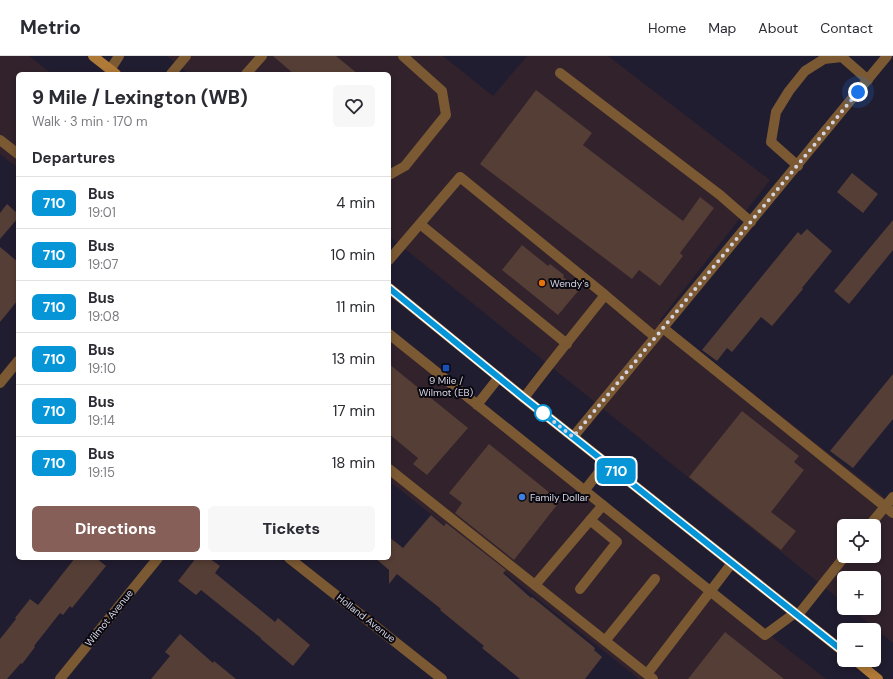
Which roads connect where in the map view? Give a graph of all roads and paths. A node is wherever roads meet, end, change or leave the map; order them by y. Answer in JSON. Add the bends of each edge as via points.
{"nodes":[{"id":1,"x":93,"y":56,"type":"edge"},
{"id":2,"x":119,"y":56,"type":"edge"},
{"id":3,"x":186,"y":56,"type":"edge"},
{"id":4,"x":262,"y":56,"type":"edge"},
{"id":5,"x":403,"y":56,"type":"edge"},
{"id":6,"x":888,"y":56,"type":"edge"},
{"id":7,"x":113,"y":72,"type":"edge"},
{"id":8,"x":173,"y":72,"type":"edge"},
{"id":9,"x":248,"y":72,"type":"edge"},
{"id":10,"x":560,"y":73,"type":"dead end"},
{"id":11,"x":868,"y":80,"type":"junction"},
{"id":12,"x":0,"y":140,"type":"edge"},
{"id":13,"x":16,"y":152,"type":"edge"},
{"id":14,"x":798,"y":166,"type":"junction"},
{"id":15,"x":391,"y":174,"type":"edge"},
{"id":16,"x":750,"y":222,"type":"junction"},
{"id":17,"x":420,"y":224,"type":"junction"},
{"id":18,"x":391,"y":258,"type":"edge"},
{"id":19,"x":391,"y":290,"type":"edge"},
{"id":20,"x":605,"y":295,"type":"junction"},
{"id":21,"x":663,"y":328,"type":"junction"},
{"id":22,"x":391,"y":336,"type":"edge"},
{"id":23,"x":655,"y":337,"type":"junction"},
{"id":24,"x":567,"y":344,"type":"junction"},
{"id":25,"x":16,"y":363,"type":"edge"},
{"id":26,"x":499,"y":377,"type":"junction"},
{"id":27,"x":0,"y":383,"type":"edge"},
{"id":28,"x":524,"y":398,"type":"junction"},
{"id":29,"x":477,"y":405,"type":"junction"},
{"id":30,"x":573,"y":437,"type":"junction"},
{"id":31,"x":606,"y":463,"type":"junction"},
{"id":32,"x":391,"y":471,"type":"edge"},
{"id":33,"x":585,"y":490,"type":"junction"},
{"id":34,"x":893,"y":497,"type":"edge"},
{"id":35,"x":603,"y":504,"type":"junction"},
{"id":36,"x":889,"y":509,"type":"edge"},
{"id":37,"x":877,"y":519,"type":"edge"},
{"id":38,"x":590,"y":520,"type":"junction"},
{"id":39,"x":156,"y":560,"type":"edge"},
{"id":40,"x":292,"y":560,"type":"edge"},
{"id":41,"x":732,"y":563,"type":"junction"},
{"id":42,"x":839,"y":563,"type":"edge"},
{"id":43,"x":655,"y":579,"type":"dead end"},
{"id":44,"x":535,"y":585,"type":"junction"},
{"id":45,"x":580,"y":589,"type":"dead end"},
{"id":46,"x":710,"y":591,"type":"junction"},
{"id":47,"x":796,"y":614,"type":"junction"},
{"id":48,"x":605,"y":641,"type":"junction"},
{"id":49,"x":837,"y":646,"type":"edge"},
{"id":50,"x":862,"y":667,"type":"edge"},
{"id":51,"x":650,"y":677,"type":"edge"},
{"id":52,"x":871,"y":677,"type":"edge"},
{"id":53,"x":60,"y":679,"type":"edge"},
{"id":54,"x":442,"y":679,"type":"edge"}],
"edges":[{"from":1,"to":7,"type":"main road"},
{"from":2,"to":7,"type":"street"},
{"from":3,"to":8,"type":"street"},
{"from":4,"to":9,"type":"street"},
{"from":5,"to":15,"type":"street","via":[[442,91],[446,115],[405,166]]},
{"from":6,"to":11,"type":"street"},
{"from":10,"to":16,"type":"street","via":[[720,195]]},
{"from":11,"to":14,"type":"street"},
{"from":11,"to":14,"type":"street","via":[[842,57],[824,59],[805,71],[776,112],[771,142]]},
{"from":12,"to":13,"type":"street"},
{"from":14,"to":16,"type":"street"},
{"from":16,"to":21,"type":"street"},
{"from":17,"to":18,"type":"street"},
{"from":17,"to":20,"type":"street","via":[[460,177]]},
{"from":17,"to":24,"type":"street"},
{"from":19,"to":26,"type":"main road"},
{"from":20,"to":23,"type":"street"},
{"from":20,"to":24,"type":"street"},
{"from":21,"to":23,"type":"street"},
{"from":21,"to":36,"type":"street"},
{"from":22,"to":29,"type":"street"},
{"from":23,"to":30,"type":"street"},
{"from":24,"to":28,"type":"street"},
{"from":25,"to":27,"type":"street"},
{"from":26,"to":28,"type":"main road"},
{"from":26,"to":29,"type":"street"},
{"from":28,"to":30,"type":"main road"},
{"from":29,"to":33,"type":"street"},
{"from":30,"to":31,"type":"main road"},
{"from":31,"to":33,"type":"street"},
{"from":31,"to":41,"type":"main road"},
{"from":32,"to":44,"type":"street"},
{"from":33,"to":35,"type":"street"},
{"from":34,"to":36,"type":"street"},
{"from":35,"to":38,"type":"street"},
{"from":35,"to":46,"type":"street"},
{"from":36,"to":37,"type":"street"},
{"from":38,"to":44,"type":"street"},
{"from":38,"to":45,"type":"street","via":[[617,542]]},
{"from":39,"to":53,"type":"street","name":"Wilmot Avenue"},
{"from":40,"to":54,"type":"street","name":"Holland Avenue"},
{"from":41,"to":46,"type":"street"},
{"from":41,"to":47,"type":"main road"},
{"from":42,"to":47,"type":"street"},
{"from":43,"to":48,"type":"street"},
{"from":44,"to":48,"type":"street"},
{"from":46,"to":47,"type":"street","via":[[765,635]]},
{"from":46,"to":51,"type":"street"},
{"from":47,"to":49,"type":"main road"},
{"from":48,"to":51,"type":"street"},
{"from":50,"to":52,"type":"main road"}]}
